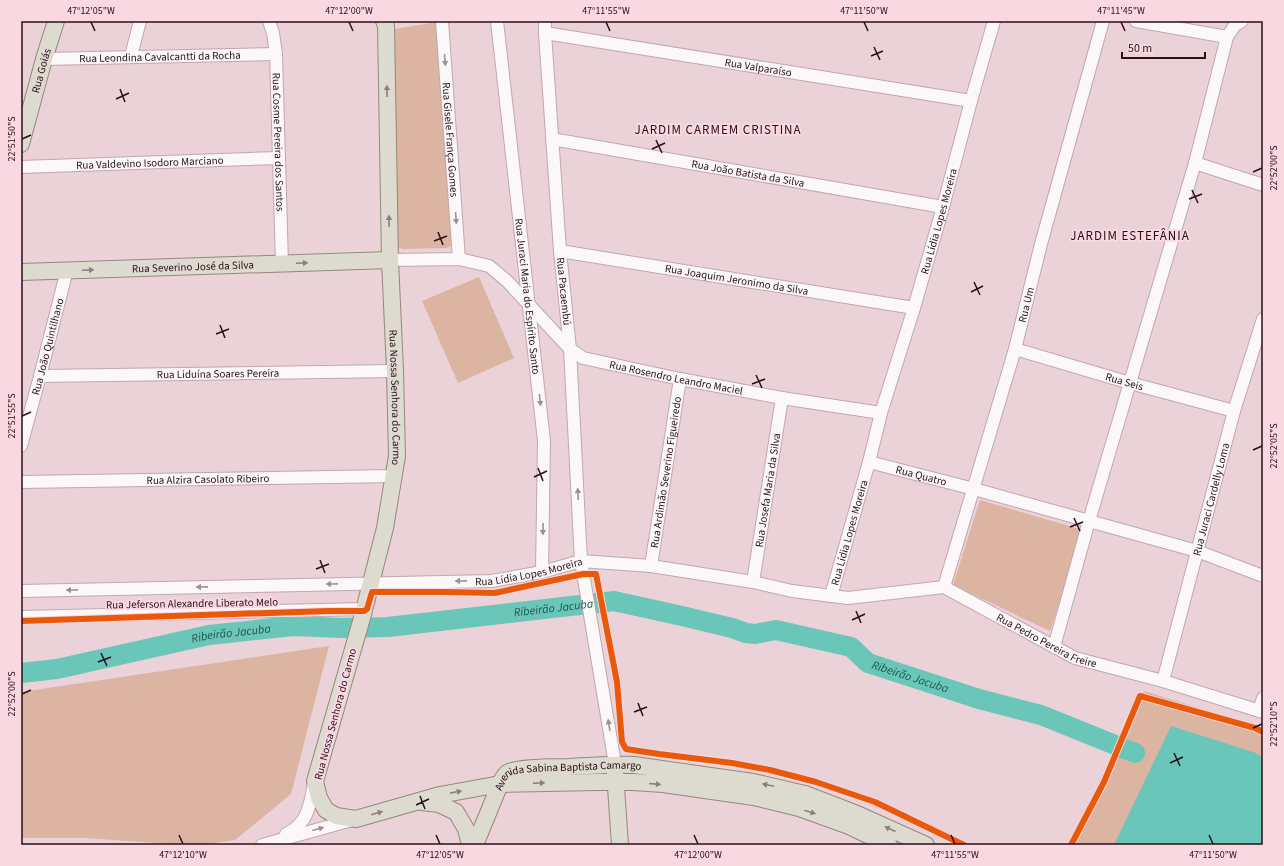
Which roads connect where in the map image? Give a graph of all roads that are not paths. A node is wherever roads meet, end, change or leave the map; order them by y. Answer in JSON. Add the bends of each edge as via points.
{"nodes":[{"id":1,"x":56,"y":21,"type":"edge"},
{"id":2,"x":140,"y":21,"type":"edge"},
{"id":3,"x":269,"y":21,"type":"edge"},
{"id":4,"x":384,"y":21,"type":"edge"},
{"id":5,"x":442,"y":21,"type":"edge"},
{"id":6,"x":497,"y":21,"type":"edge"},
{"id":7,"x":994,"y":21,"type":"edge"},
{"id":8,"x":1103,"y":21,"type":"edge"},
{"id":9,"x":1136,"y":21,"type":"edge"},
{"id":10,"x":1242,"y":21,"type":"edge"},
{"id":11,"x":545,"y":27,"type":"edge"},
{"id":12,"x":1227,"y":37,"type":"junction"},
{"id":13,"x":276,"y":54,"type":"junction"},
{"id":14,"x":131,"y":56,"type":"junction"},
{"id":15,"x":44,"y":59,"type":"junction"},
{"id":16,"x":971,"y":101,"type":"junction"},
{"id":17,"x":552,"y":139,"type":"junction"},
{"id":18,"x":21,"y":144,"type":"edge"},
{"id":19,"x":278,"y":158,"type":"junction"},
{"id":20,"x":1195,"y":163,"type":"junction"},
{"id":21,"x":21,"y":167,"type":"edge"},
{"id":22,"x":1263,"y":185,"type":"edge"},
{"id":23,"x":943,"y":207,"type":"junction"},
{"id":24,"x":560,"y":251,"type":"junction"},
{"id":25,"x":459,"y":259,"type":"junction"},
{"id":26,"x":390,"y":260,"type":"junction"},
{"id":27,"x":365,"y":261,"type":"junction"},
{"id":28,"x":282,"y":264,"type":"junction"},
{"id":29,"x":67,"y":270,"type":"junction"},
{"id":30,"x":21,"y":272,"type":"edge"},
{"id":31,"x":391,"y":284,"type":"junction"},
{"id":32,"x":530,"y":305,"type":"junction"},
{"id":33,"x":914,"y":308,"type":"junction"},
{"id":34,"x":1263,"y":319,"type":"edge"},
{"id":35,"x":570,"y":349,"type":"junction"},
{"id":36,"x":1015,"y":349,"type":"junction"},
{"id":37,"x":395,"y":371,"type":"junction"},
{"id":38,"x":40,"y":376,"type":"junction"},
{"id":39,"x":680,"y":379,"type":"junction"},
{"id":40,"x":1130,"y":383,"type":"junction"},
{"id":41,"x":782,"y":398,"type":"junction"},
{"id":42,"x":1234,"y":411,"type":"junction"},
{"id":43,"x":881,"y":413,"type":"junction"},
{"id":44,"x":21,"y":446,"type":"edge"},
{"id":45,"x":869,"y":462,"type":"junction"},
{"id":46,"x":394,"y":476,"type":"junction"},
{"id":47,"x":21,"y":482,"type":"edge"},
{"id":48,"x":974,"y":489,"type":"junction"},
{"id":49,"x":1089,"y":521,"type":"junction"},
{"id":50,"x":1197,"y":551,"type":"junction"},
{"id":51,"x":581,"y":561,"type":"junction"},
{"id":52,"x":650,"y":566,"type":"junction"},
{"id":53,"x":542,"y":572,"type":"junction"},
{"id":54,"x":1263,"y":576,"type":"edge"},
{"id":55,"x":753,"y":582,"type":"junction"},
{"id":56,"x":371,"y":583,"type":"junction"},
{"id":57,"x":944,"y":588,"type":"junction"},
{"id":58,"x":21,"y":591,"type":"edge"},
{"id":59,"x":831,"y":596,"type":"junction"},
{"id":60,"x":363,"y":613,"type":"junction"},
{"id":61,"x":21,"y":617,"type":"edge"},
{"id":62,"x":1054,"y":647,"type":"junction"},
{"id":63,"x":1163,"y":681,"type":"junction"},
{"id":64,"x":1263,"y":698,"type":"edge"},
{"id":65,"x":1261,"y":712,"type":"edge"},
{"id":66,"x":615,"y":764,"type":"junction"},
{"id":67,"x":315,"y":781,"type":"junction"},
{"id":68,"x":616,"y":782,"type":"junction"},
{"id":69,"x":500,"y":784,"type":"junction"},
{"id":70,"x":418,"y":802,"type":"junction"},
{"id":71,"x":356,"y":819,"type":"junction"},
{"id":72,"x":265,"y":844,"type":"edge"},
{"id":73,"x":470,"y":845,"type":"edge"},
{"id":74,"x":475,"y":845,"type":"edge"},
{"id":75,"x":620,"y":845,"type":"edge"},
{"id":76,"x":889,"y":845,"type":"edge"},
{"id":77,"x":926,"y":845,"type":"edge"}],
"edges":[{"from":1,"to":15,"type":"main road","name":"Rua Goiás"},
{"from":2,"to":14,"type":"street"},
{"from":3,"to":13,"type":"street","name":"Rua Cosme Pereira dos Santos"},
{"from":26,"to":4,"type":"main road","name":"Rua Nossa Senhora do Carmo","one_way":true},
{"from":5,"to":25,"type":"street","name":"Rua Gisele França Gomes","one_way":true},
{"from":6,"to":32,"type":"street","name":"Rua Juraci Maria do Espírito Santo"},
{"from":7,"to":16,"type":"street","name":"Rua Lídia Lopes Moreira"},
{"from":8,"to":36,"type":"street","name":"Rua Um","via":[[1041,244]]},
{"from":9,"to":12,"type":"street"},
{"from":10,"to":12,"type":"street","via":[[1235,25]]},
{"from":11,"to":16,"type":"street","name":"Rua Valparaíso"},
{"from":11,"to":17,"type":"street","name":"Rua Pacaembú"},
{"from":12,"to":20,"type":"street"},
{"from":13,"to":14,"type":"street","name":"Rua Leondina Cavalcantti da Rocha"},
{"from":13,"to":19,"type":"street","name":"Rua Cosme Pereira dos Santos"},
{"from":14,"to":15,"type":"street","name":"Rua Leondina Cavalcantti da Rocha"},
{"from":15,"to":18,"type":"main road","name":"Rua Goiás"},
{"from":16,"to":23,"type":"street","name":"Rua Lídia Lopes Moreira"},
{"from":17,"to":23,"type":"street","name":"Rua João Batista da Silva"},
{"from":17,"to":24,"type":"street","name":"Rua Pacaembú"},
{"from":19,"to":21,"type":"street","name":"Rua Valdevino Isodoro Marciano"},
{"from":19,"to":28,"type":"street","name":"Rua Cosme Pereira dos Santos"},
{"from":20,"to":22,"type":"street"},
{"from":20,"to":40,"type":"street"},
{"from":23,"to":33,"type":"street","name":"Rua Lídia Lopes Moreira"},
{"from":24,"to":33,"type":"street","name":"Rua Joaquim Jeronimo da Silva"},
{"from":24,"to":35,"type":"street","name":"Rua Pacaembú"},
{"from":25,"to":26,"type":"street","name":"Rua Severino José da Silva"},
{"from":25,"to":32,"type":"street","name":"Rua Severino José da Silva","via":[[489,266]]},
{"from":26,"to":27,"type":"main road","name":"Rua Severino José da Silva"},
{"from":26,"to":31,"type":"main road","name":"Rua Nossa Senhora do Carmo"},
{"from":28,"to":27,"type":"main road","name":"Rua Severino José da Silva","one_way":true},
{"from":27,"to":31,"type":"main road","via":[[379,270]]},
{"from":29,"to":28,"type":"main road","name":"Rua Severino José da Silva","one_way":true},
{"from":29,"to":30,"type":"main road","name":"Rua Severino José da Silva"},
{"from":29,"to":38,"type":"street","name":"Rua João Quintilhano"},
{"from":31,"to":37,"type":"main road","name":"Rua Nossa Senhora do Carmo"},
{"from":32,"to":35,"type":"street","name":"Rua Severino José da Silva"},
{"from":32,"to":53,"type":"street","name":"Rua Juraci Maria do Espírito Santo","one_way":true,"via":[[544,441]]},
{"from":33,"to":43,"type":"street","name":"Rua Lídia Lopes Moreira"},
{"from":34,"to":42,"type":"street","name":"Rua Juraci Cardelly Loma"},
{"from":35,"to":39,"type":"street","name":"Rua Rosendro Leandro Maciel","via":[[583,358]]},
{"from":51,"to":35,"type":"street","name":"Rua Pacaembú","one_way":true},
{"from":36,"to":40,"type":"street","name":"Rua Seis"},
{"from":36,"to":48,"type":"street","name":"Rua Um"},
{"from":37,"to":38,"type":"street","name":"Rua Liduína Soares Pereira"},
{"from":37,"to":46,"type":"main road","name":"Rua Nossa Senhora do Carmo","via":[[397,456]]},
{"from":38,"to":44,"type":"street","name":"Rua João Quintilhano"},
{"from":39,"to":41,"type":"street","name":"Rua Rosendro Leandro Maciel"},
{"from":39,"to":52,"type":"street","name":"Rua Ardimão Severino Figueiredo"},
{"from":40,"to":42,"type":"street","name":"Rua Seis"},
{"from":40,"to":49,"type":"street"},
{"from":41,"to":43,"type":"street","name":"Rua Rosendro Leandro Maciel"},
{"from":41,"to":55,"type":"street","name":"Rua Josefa Maria da Silva"},
{"from":42,"to":50,"type":"street","name":"Rua Juraci Cardelly Loma"},
{"from":43,"to":45,"type":"street","name":"Rua Lídia Lopes Moreira"},
{"from":45,"to":48,"type":"street","name":"Rua Quatro"},
{"from":45,"to":59,"type":"street","name":"Rua Lídia Lopes Moreira"},
{"from":46,"to":47,"type":"street","name":"Rua Alzira Casolato Ribeiro"},
{"from":46,"to":56,"type":"main road","name":"Rua Nossa Senhora do Carmo","via":[[385,528]]},
{"from":48,"to":49,"type":"street","name":"Rua Quatro"},
{"from":48,"to":57,"type":"street","name":"Rua Um"},
{"from":49,"to":50,"type":"street","name":"Rua Quatro"},
{"from":49,"to":62,"type":"street"},
{"from":50,"to":54,"type":"street","name":"Rua Quatro"},
{"from":50,"to":63,"type":"street","name":"Rua Juraci Cardelly Loma"},
{"from":51,"to":52,"type":"street","name":"Rua Lídia Lopes Moreira"},
{"from":51,"to":53,"type":"street","name":"Rua Lídia Lopes Moreira"},
{"from":66,"to":51,"type":"street","name":"Rua Pacaembú","one_way":true},
{"from":52,"to":55,"type":"street","name":"Rua Lídia Lopes Moreira"},
{"from":53,"to":56,"type":"street","name":"Rua Lídia Lopes Moreira","one_way":true,"via":[[492,581]]},
{"from":55,"to":59,"type":"street","name":"Rua Lídia Lopes Moreira"},
{"from":56,"to":58,"type":"street","name":"Rua Jeferson Alexandre Liberato Melo","one_way":true},
{"from":56,"to":60,"type":"main road","name":"Rua Nossa Senhora do Carmo"},
{"from":57,"to":59,"type":"street","via":[[848,598]]},
{"from":57,"to":62,"type":"street","name":"Rua Pedro Pereira Freire"},
{"from":60,"to":61,"type":"street","name":"Rua Jeferson Alexandre Liberato Melo"},
{"from":60,"to":67,"type":"main road","name":"Rua Nossa Senhora do Carmo"},
{"from":62,"to":63,"type":"street","name":"Rua Pedro Pereira Freire","via":[[1075,658]]},
{"from":63,"to":65,"type":"street","name":"Rua Pedro Pereira Freire"},
{"from":64,"to":65,"type":"street"},
{"from":66,"to":68,"type":"main road"},
{"from":66,"to":69,"type":"main road","name":"Avenida Sabina Baptista Camargo","via":[[514,770],[504,775]]},
{"from":77,"to":66,"type":"main road","name":"Avenida Sabina Baptista Camargo","one_way":true,"via":[[858,814],[805,794],[753,782]]},
{"from":67,"to":71,"type":"main road","name":"Rua Nossa Senhora do Carmo","via":[[319,798],[326,810],[336,816]]},
{"from":67,"to":72,"type":"street","via":[[310,802],[299,826]]},
{"from":69,"to":68,"type":"main road","name":"Avenida Sabina Baptista Camargo","one_way":true},
{"from":68,"to":75,"type":"main road"},
{"from":68,"to":76,"type":"main road","name":"Avenida Sabina Baptista Camargo","one_way":true,"via":[[663,784],[777,802],[849,826]]},
{"from":70,"to":69,"type":"main road","one_way":true,"via":[[440,795]]},
{"from":69,"to":74,"type":"main road"},
{"from":71,"to":70,"type":"main road","one_way":true},
{"from":70,"to":73,"type":"main road","via":[[439,804],[456,812],[466,828]]},
{"from":72,"to":71,"type":"street","one_way":true}]}
